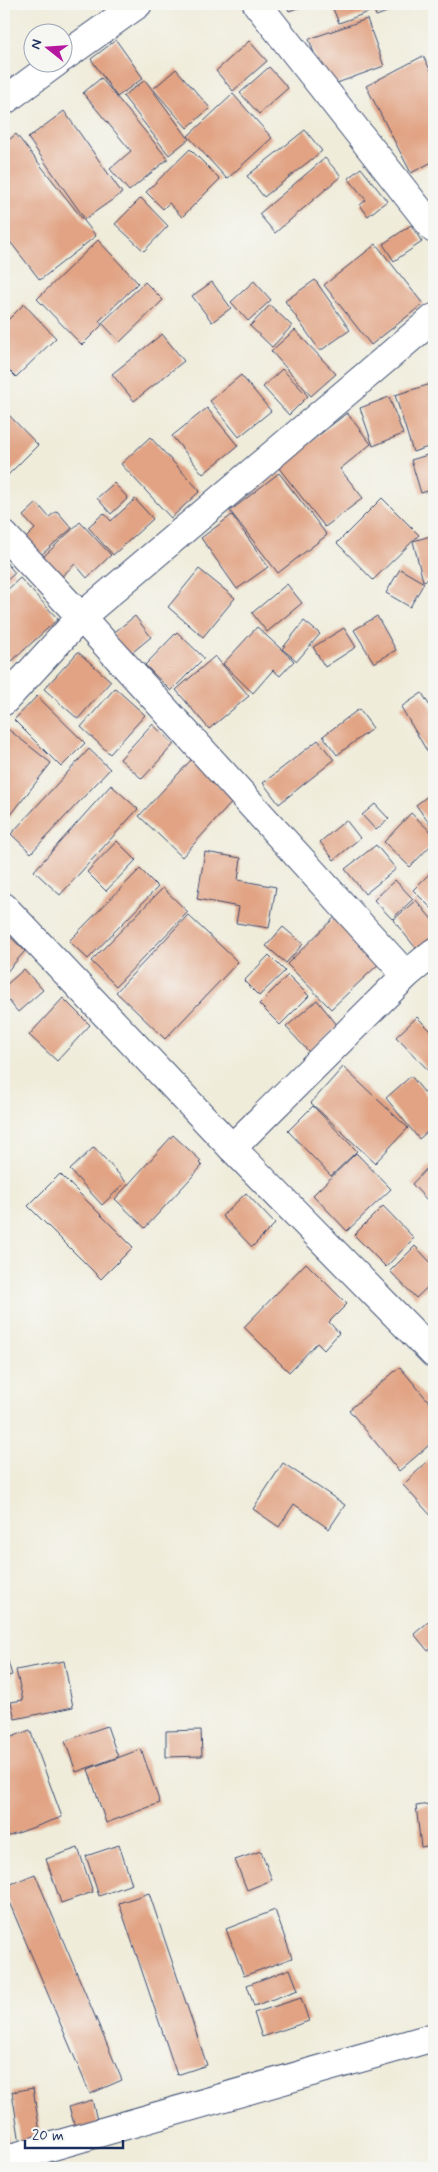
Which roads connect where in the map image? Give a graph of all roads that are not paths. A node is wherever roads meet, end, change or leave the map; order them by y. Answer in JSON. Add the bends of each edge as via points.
{"nodes":[{"id":1,"x":138,"y":4,"type":"edge"},
{"id":2,"x":257,"y":4,"type":"edge"},
{"id":3,"x":72,"y":51,"type":"edge"},
{"id":4,"x":43,"y":72,"type":"edge"},
{"id":5,"x":4,"y":101,"type":"edge"},
{"id":6,"x":434,"y":229,"type":"edge"},
{"id":7,"x":434,"y":318,"type":"edge"},
{"id":8,"x":4,"y":535,"type":"edge"},
{"id":9,"x":81,"y":617,"type":"junction"},
{"id":10,"x":4,"y":701,"type":"edge"},
{"id":11,"x":4,"y":906,"type":"edge"},
{"id":12,"x":434,"y":952,"type":"edge"},
{"id":13,"x":406,"y":975,"type":"junction"},
{"id":14,"x":232,"y":1148,"type":"junction"},
{"id":15,"x":434,"y":1354,"type":"edge"},
{"id":16,"x":434,"y":2037,"type":"edge"},
{"id":17,"x":4,"y":2160,"type":"edge"}],
"edges":[{"from":1,"to":3,"type":"street"},
{"from":2,"to":6,"type":"street"},
{"from":4,"to":5,"type":"street"},
{"from":7,"to":9,"type":"street"},
{"from":8,"to":9,"type":"street"},
{"from":9,"to":10,"type":"street"},
{"from":9,"to":13,"type":"street"},
{"from":11,"to":14,"type":"street"},
{"from":12,"to":13,"type":"street"},
{"from":13,"to":14,"type":"street"},
{"from":14,"to":15,"type":"street"},
{"from":16,"to":17,"type":"street"}]}
